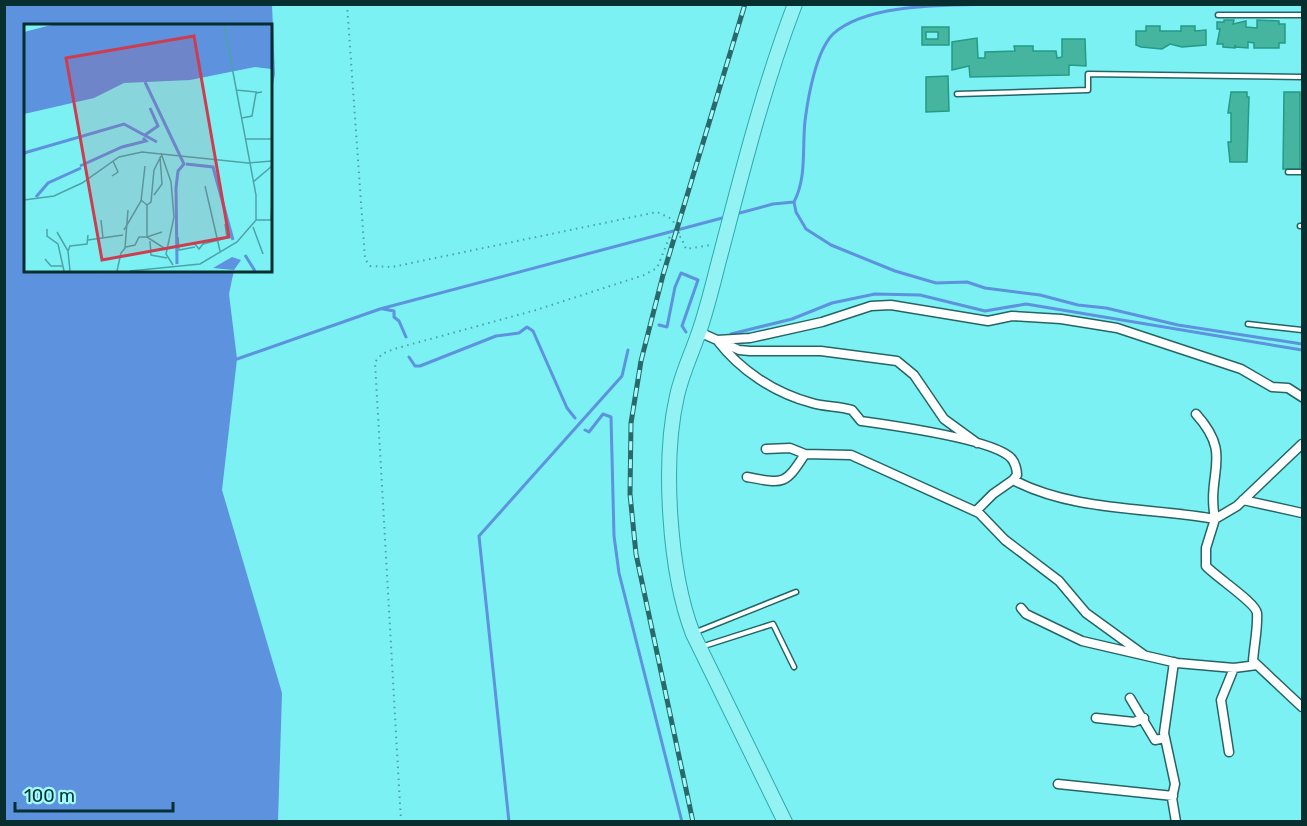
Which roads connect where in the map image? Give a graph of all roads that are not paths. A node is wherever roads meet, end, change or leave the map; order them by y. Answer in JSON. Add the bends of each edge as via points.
{"nodes":[{"id":1,"x":795,"y":4,"type":"edge"},
{"id":2,"x":1218,"y":15,"type":"dead end"},
{"id":3,"x":1302,"y":15,"type":"edge"},
{"id":4,"x":1302,"y":77,"type":"edge"},
{"id":5,"x":957,"y":94,"type":"dead end"},
{"id":6,"x":1288,"y":172,"type":"dead end"},
{"id":7,"x":1302,"y":172,"type":"edge"},
{"id":8,"x":1248,"y":324,"type":"dead end"},
{"id":9,"x":1302,"y":330,"type":"edge"},
{"id":10,"x":699,"y":332,"type":"junction"},
{"id":11,"x":717,"y":340,"type":"junction"},
{"id":12,"x":1302,"y":397,"type":"edge"},
{"id":13,"x":1196,"y":414,"type":"dead end"},
{"id":14,"x":1302,"y":444,"type":"edge"},
{"id":15,"x":980,"y":445,"type":"junction"},
{"id":16,"x":766,"y":449,"type":"dead end"},
{"id":17,"x":805,"y":454,"type":"junction"},
{"id":18,"x":747,"y":477,"type":"dead end"},
{"id":19,"x":1013,"y":480,"type":"junction"},
{"id":20,"x":1243,"y":500,"type":"junction"},
{"id":21,"x":976,"y":512,"type":"junction"},
{"id":22,"x":1302,"y":513,"type":"edge"},
{"id":23,"x":1215,"y":519,"type":"junction"},
{"id":24,"x":796,"y":592,"type":"dead end"},
{"id":25,"x":1020,"y":608,"type":"dead end"},
{"id":26,"x":693,"y":634,"type":"junction"},
{"id":27,"x":700,"y":647,"type":"junction"},
{"id":28,"x":1144,"y":655,"type":"junction"},
{"id":29,"x":1174,"y":662,"type":"junction"},
{"id":30,"x":1257,"y":665,"type":"junction"},
{"id":31,"x":794,"y":667,"type":"dead end"},
{"id":32,"x":1234,"y":668,"type":"junction"},
{"id":33,"x":1130,"y":698,"type":"dead end"},
{"id":34,"x":1302,"y":707,"type":"edge"},
{"id":35,"x":1096,"y":718,"type":"dead end"},
{"id":36,"x":1144,"y":718,"type":"junction"},
{"id":37,"x":1165,"y":738,"type":"junction"},
{"id":38,"x":1229,"y":752,"type":"dead end"},
{"id":39,"x":1058,"y":784,"type":"dead end"},
{"id":40,"x":1173,"y":796,"type":"junction"},
{"id":41,"x":784,"y":822,"type":"edge"},
{"id":42,"x":1176,"y":822,"type":"edge"}],
"edges":[{"from":1,"to":10,"type":"main road","via":[[749,141]]},
{"from":2,"to":3,"type":"lane"},
{"from":4,"to":5,"type":"lane","via":[[1088,74],[1088,90]]},
{"from":6,"to":7,"type":"lane"},
{"from":8,"to":9,"type":"lane"},
{"from":10,"to":11,"type":"street"},
{"from":10,"to":26,"type":"main road","via":[[676,397],[671,455],[675,569],[682,606]]},
{"from":11,"to":12,"type":"street","via":[[796,329],[881,305],[988,321],[1012,316],[1061,319],[1117,328],[1241,369],[1272,387],[1288,388]]},
{"from":11,"to":15,"type":"street","via":[[730,357],[762,381],[802,400],[852,410],[861,421],[921,429]]},
{"from":11,"to":15,"type":"street","via":[[739,350],[821,351],[897,361],[914,375],[944,419]]},
{"from":13,"to":23,"type":"street","via":[[1217,444]]},
{"from":14,"to":20,"type":"street"},
{"from":15,"to":19,"type":"street","via":[[1011,458],[1017,476]]},
{"from":16,"to":17,"type":"street","via":[[790,448]]},
{"from":17,"to":18,"type":"street","via":[[793,475],[785,480]]},
{"from":17,"to":21,"type":"street","via":[[850,455]]},
{"from":19,"to":21,"type":"street"},
{"from":19,"to":23,"type":"street","via":[[1045,494],[1131,510]]},
{"from":20,"to":22,"type":"street"},
{"from":20,"to":23,"type":"street"},
{"from":21,"to":28,"type":"street","via":[[1059,582],[1086,613]]},
{"from":23,"to":30,"type":"street","via":[[1206,548],[1206,566],[1231,589],[1253,602],[1257,612],[1252,661]]},
{"from":24,"to":26,"type":"lane"},
{"from":25,"to":28,"type":"street","via":[[1082,641]]},
{"from":26,"to":27,"type":"main road"},
{"from":27,"to":31,"type":"lane","via":[[773,624]]},
{"from":27,"to":41,"type":"main road"},
{"from":28,"to":29,"type":"street"},
{"from":29,"to":32,"type":"street"},
{"from":29,"to":37,"type":"street"},
{"from":30,"to":32,"type":"street"},
{"from":30,"to":34,"type":"street"},
{"from":32,"to":38,"type":"street","via":[[1221,700]]},
{"from":33,"to":36,"type":"street"},
{"from":35,"to":36,"type":"street","via":[[1134,722]]},
{"from":36,"to":37,"type":"street","via":[[1155,740]]},
{"from":37,"to":40,"type":"street","via":[[1175,784]]},
{"from":39,"to":40,"type":"street"},
{"from":40,"to":42,"type":"street"}]}
